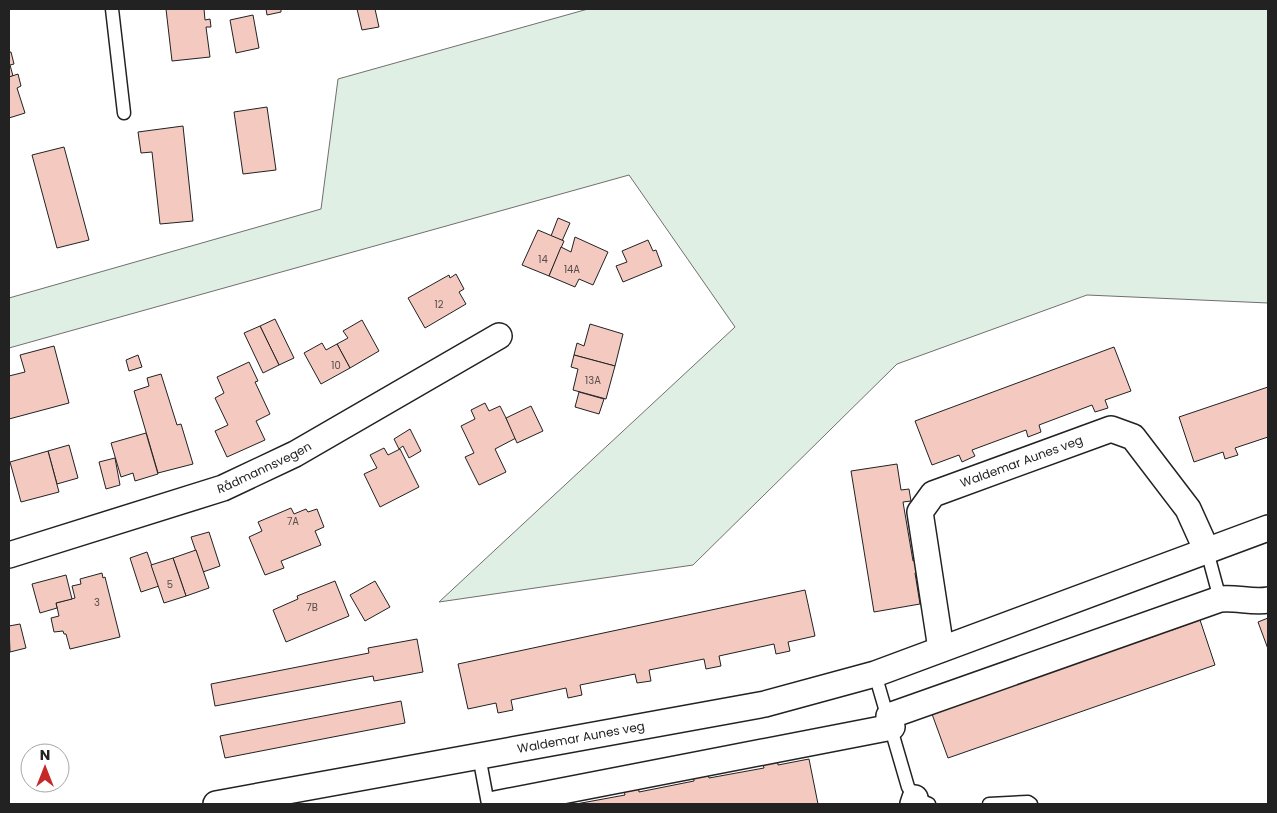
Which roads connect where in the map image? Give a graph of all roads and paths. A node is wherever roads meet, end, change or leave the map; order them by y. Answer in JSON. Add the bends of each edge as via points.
{"nodes":[{"id":1,"x":112,"y":9,"type":"edge"},
{"id":2,"x":124,"y":113,"type":"dead end"},
{"id":3,"x":499,"y":336,"type":"dead end"},
{"id":4,"x":1268,"y":528,"type":"edge"},
{"id":5,"x":1207,"y":551,"type":"junction"},
{"id":6,"x":9,"y":555,"type":"edge"},
{"id":7,"x":1220,"y":599,"type":"junction"},
{"id":8,"x":1268,"y":600,"type":"edge"},
{"id":9,"x":941,"y":649,"type":"junction"},
{"id":10,"x":876,"y":674,"type":"junction"},
{"id":11,"x":891,"y":722,"type":"junction"},
{"id":12,"x":479,"y":756,"type":"junction"},
{"id":13,"x":919,"y":802,"type":"edge"},
{"id":14,"x":216,"y":804,"type":"edge"},
{"id":15,"x":488,"y":804,"type":"edge"},
{"id":16,"x":495,"y":804,"type":"edge"},
{"id":17,"x":990,"y":804,"type":"edge"},
{"id":18,"x":1031,"y":804,"type":"edge"}],
"edges":[{"from":1,"to":2,"type":"lane"},
{"from":3,"to":6,"type":"street","name":"Rådmannsvegen","via":[[295,454],[222,488]]},
{"from":4,"to":5,"type":"street","name":"Waldemar Aunes veg"},
{"from":5,"to":7,"type":"lane"},
{"from":5,"to":9,"type":"street","name":"Waldemar Aunes veg"},
{"from":5,"to":9,"type":"street","name":"Waldemar Aunes veg","via":[[1188,509],[1132,437],[1111,429],[933,494],[920,512]]},
{"from":7,"to":8,"type":"street"},
{"from":7,"to":11,"type":"street"},
{"from":9,"to":10,"type":"street","name":"Waldemar Aunes veg"},
{"from":10,"to":11,"type":"lane"},
{"from":10,"to":12,"type":"street","name":"Waldemar Aunes veg","via":[[765,704]]},
{"from":11,"to":13,"type":"lane","via":[[908,787]]},
{"from":11,"to":16,"type":"street"},
{"from":12,"to":14,"type":"street","name":"Waldemar Aunes veg"},
{"from":12,"to":15,"type":"lane"},
{"from":17,"to":18,"type":"lane"}]}
